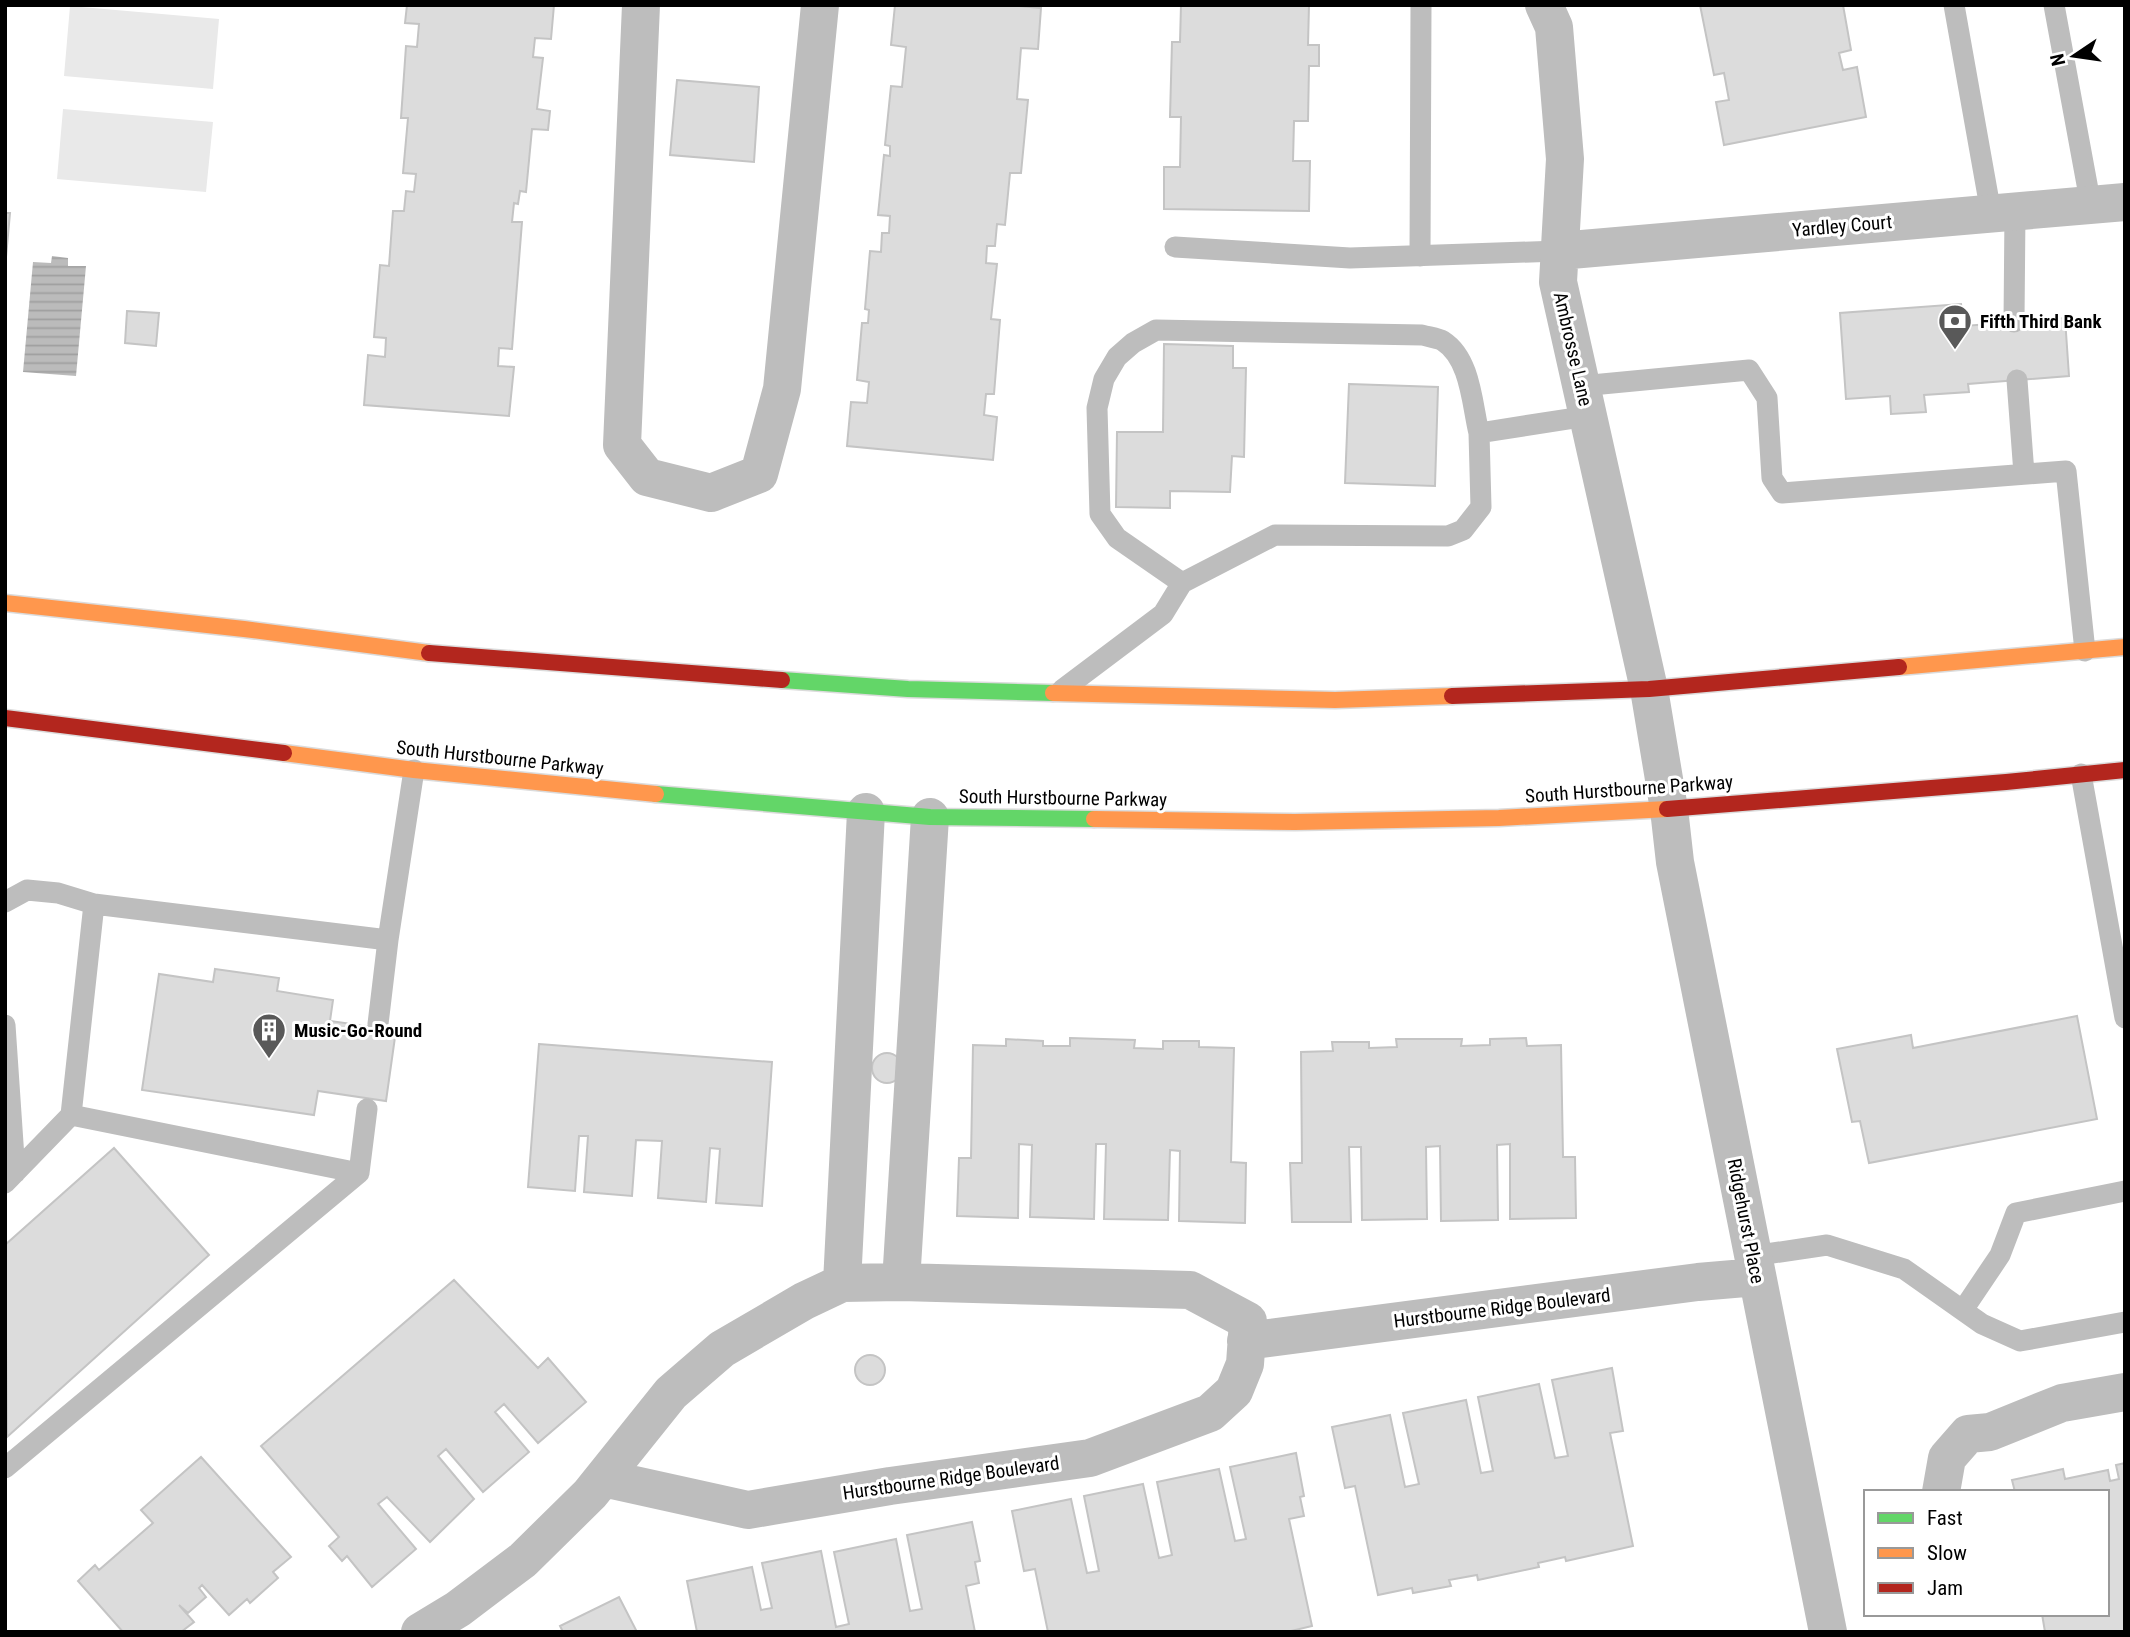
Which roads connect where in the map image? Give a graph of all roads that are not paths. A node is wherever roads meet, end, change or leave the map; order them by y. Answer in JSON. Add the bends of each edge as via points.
{"nodes":[{"id":1,"x":640,"y":5,"type":"edge"},
{"id":2,"x":820,"y":5,"type":"edge"},
{"id":3,"x":1421,"y":5,"type":"edge"},
{"id":4,"x":1545,"y":5,"type":"edge"},
{"id":5,"x":1954,"y":5,"type":"edge"},
{"id":6,"x":2054,"y":5,"type":"edge"},
{"id":7,"x":2108,"y":204,"type":"edge"},
{"id":8,"x":2003,"y":212,"type":"junction"},
{"id":9,"x":1175,"y":247,"type":"dead end"},
{"id":10,"x":1559,"y":251,"type":"junction"},
{"id":11,"x":1420,"y":256,"type":"junction"},
{"id":12,"x":2014,"y":322,"type":"dead end"},
{"id":13,"x":2017,"y":380,"type":"dead end"},
{"id":14,"x":1585,"y":401,"type":"junction"},
{"id":15,"x":1479,"y":433,"type":"junction"},
{"id":16,"x":2024,"y":474,"type":"junction"},
{"id":17,"x":1182,"y":583,"type":"junction"},
{"id":18,"x":5,"y":603,"type":"edge"},
{"id":19,"x":2125,"y":646,"type":"edge"},
{"id":20,"x":2085,"y":651,"type":"junction"},
{"id":21,"x":1649,"y":689,"type":"junction"},
{"id":22,"x":1056,"y":694,"type":"junction"},
{"id":23,"x":5,"y":718,"type":"edge"},
{"id":24,"x":414,"y":770,"type":"junction"},
{"id":25,"x":2125,"y":770,"type":"edge"},
{"id":26,"x":2081,"y":774,"type":"junction"},
{"id":27,"x":1669,"y":809,"type":"junction"},
{"id":28,"x":866,"y":812,"type":"junction"},
{"id":29,"x":930,"y":817,"type":"junction"},
{"id":30,"x":5,"y":902,"type":"edge"},
{"id":31,"x":94,"y":904,"type":"junction"},
{"id":32,"x":388,"y":940,"type":"junction"},
{"id":33,"x":2125,"y":1018,"type":"edge"},
{"id":34,"x":378,"y":1024,"type":"dead end"},
{"id":35,"x":5,"y":1025,"type":"edge"},
{"id":36,"x":367,"y":1109,"type":"dead end"},
{"id":37,"x":71,"y":1115,"type":"junction"},
{"id":38,"x":359,"y":1173,"type":"junction"},
{"id":39,"x":10,"y":1178,"type":"edge"},
{"id":40,"x":2125,"y":1191,"type":"edge"},
{"id":41,"x":1755,"y":1266,"type":"junction"},
{"id":42,"x":901,"y":1282,"type":"junction"},
{"id":43,"x":842,"y":1283,"type":"junction"},
{"id":44,"x":1963,"y":1310,"type":"junction"},
{"id":45,"x":2125,"y":1322,"type":"edge"},
{"id":46,"x":1246,"y":1341,"type":"junction"},
{"id":47,"x":2125,"y":1392,"type":"edge"},
{"id":48,"x":5,"y":1468,"type":"edge"},
{"id":49,"x":603,"y":1478,"type":"junction"},
{"id":50,"x":1941,"y":1490,"type":"edge"},
{"id":51,"x":421,"y":1632,"type":"edge"},
{"id":52,"x":1828,"y":1632,"type":"edge"}],
"edges":[{"from":1,"to":2,"type":"street","via":[[622,445],[647,477],[711,493],[759,474],[782,389]]},
{"from":3,"to":11,"type":"lane"},
{"from":4,"to":10,"type":"street","name":"Ambrosse Lane","via":[[1554,27],[1565,159]]},
{"from":5,"to":8,"type":"lane"},
{"from":6,"to":7,"type":"lane"},
{"from":7,"to":8,"type":"street","name":"Yardley Court"},
{"from":8,"to":10,"type":"street","name":"Yardley Court"},
{"from":8,"to":12,"type":"lane"},
{"from":9,"to":11,"type":"lane","via":[[1350,258]]},
{"from":10,"to":11,"type":"lane"},
{"from":10,"to":14,"type":"street","name":"Ambrosse Lane","via":[[1558,282]]},
{"from":13,"to":16,"type":"lane"},
{"from":14,"to":15,"type":"lane"},
{"from":14,"to":16,"type":"lane","via":[[1749,370],[1768,398],[1772,478],[1782,493]]},
{"from":14,"to":21,"type":"street","name":"Ambrosse Lane"},
{"from":15,"to":17,"type":"lane","via":[[1480,507],[1463,530],[1448,536],[1275,535]]},
{"from":15,"to":17,"type":"lane","via":[[1457,354],[1443,341],[1422,334],[1156,330],[1116,357],[1104,379],[1097,408],[1100,514],[1117,538]]},
{"from":16,"to":20,"type":"lane","via":[[2066,471]]},
{"from":17,"to":22,"type":"lane","via":[[1163,614]]},
{"from":18,"to":22,"type":"main road","via":[[438,654],[908,689]]},
{"from":19,"to":20,"type":"main road"},
{"from":20,"to":21,"type":"main road"},
{"from":21,"to":22,"type":"main road","via":[[1335,700]]},
{"from":21,"to":27,"type":"street","name":"Ambrosse Lane"},
{"from":23,"to":24,"type":"main road","name":"South Hurstbourne Parkway"},
{"from":24,"to":28,"type":"main road","name":"South Hurstbourne Parkway"},
{"from":24,"to":32,"type":"lane"},
{"from":25,"to":26,"type":"main road","name":"South Hurstbourne Parkway"},
{"from":26,"to":27,"type":"main road","name":"South Hurstbourne Parkway"},
{"from":26,"to":33,"type":"lane"},
{"from":27,"to":29,"type":"main road","name":"South Hurstbourne Parkway","via":[[1295,822]]},
{"from":27,"to":41,"type":"street","name":"Ridgehurst Place","via":[[1675,862]]},
{"from":28,"to":29,"type":"main road","name":"South Hurstbourne Parkway"},
{"from":28,"to":43,"type":"street"},
{"from":29,"to":42,"type":"street"},
{"from":30,"to":31,"type":"lane","via":[[27,890]]},
{"from":31,"to":32,"type":"lane"},
{"from":31,"to":37,"type":"lane"},
{"from":32,"to":34,"type":"lane"},
{"from":35,"to":39,"type":"lane"},
{"from":36,"to":38,"type":"lane"},
{"from":37,"to":38,"type":"lane"},
{"from":37,"to":39,"type":"lane"},
{"from":38,"to":48,"type":"lane"},
{"from":40,"to":44,"type":"lane","via":[[2016,1213],[2000,1255]]},
{"from":41,"to":44,"type":"lane","via":[[1827,1245],[1904,1269]]},
{"from":41,"to":46,"type":"street","name":"Hurstbourne Ridge Boulevard","via":[[1698,1282]]},
{"from":41,"to":52,"type":"street","name":"Ridgehurst Place"},
{"from":42,"to":43,"type":"street"},
{"from":42,"to":46,"type":"street","via":[[1190,1290],[1248,1321]]},
{"from":43,"to":49,"type":"street","via":[[722,1349],[671,1393]]},
{"from":44,"to":45,"type":"lane","via":[[2020,1341]]},
{"from":46,"to":49,"type":"street","name":"Hurstbourne Ridge Boulevard","via":[[1245,1364],[1234,1391],[1210,1413],[1090,1458],[748,1510]]},
{"from":47,"to":50,"type":"street","via":[[2062,1403],[1990,1432],[1968,1434],[1947,1458]]},
{"from":49,"to":51,"type":"street","via":[[523,1560]]}]}
